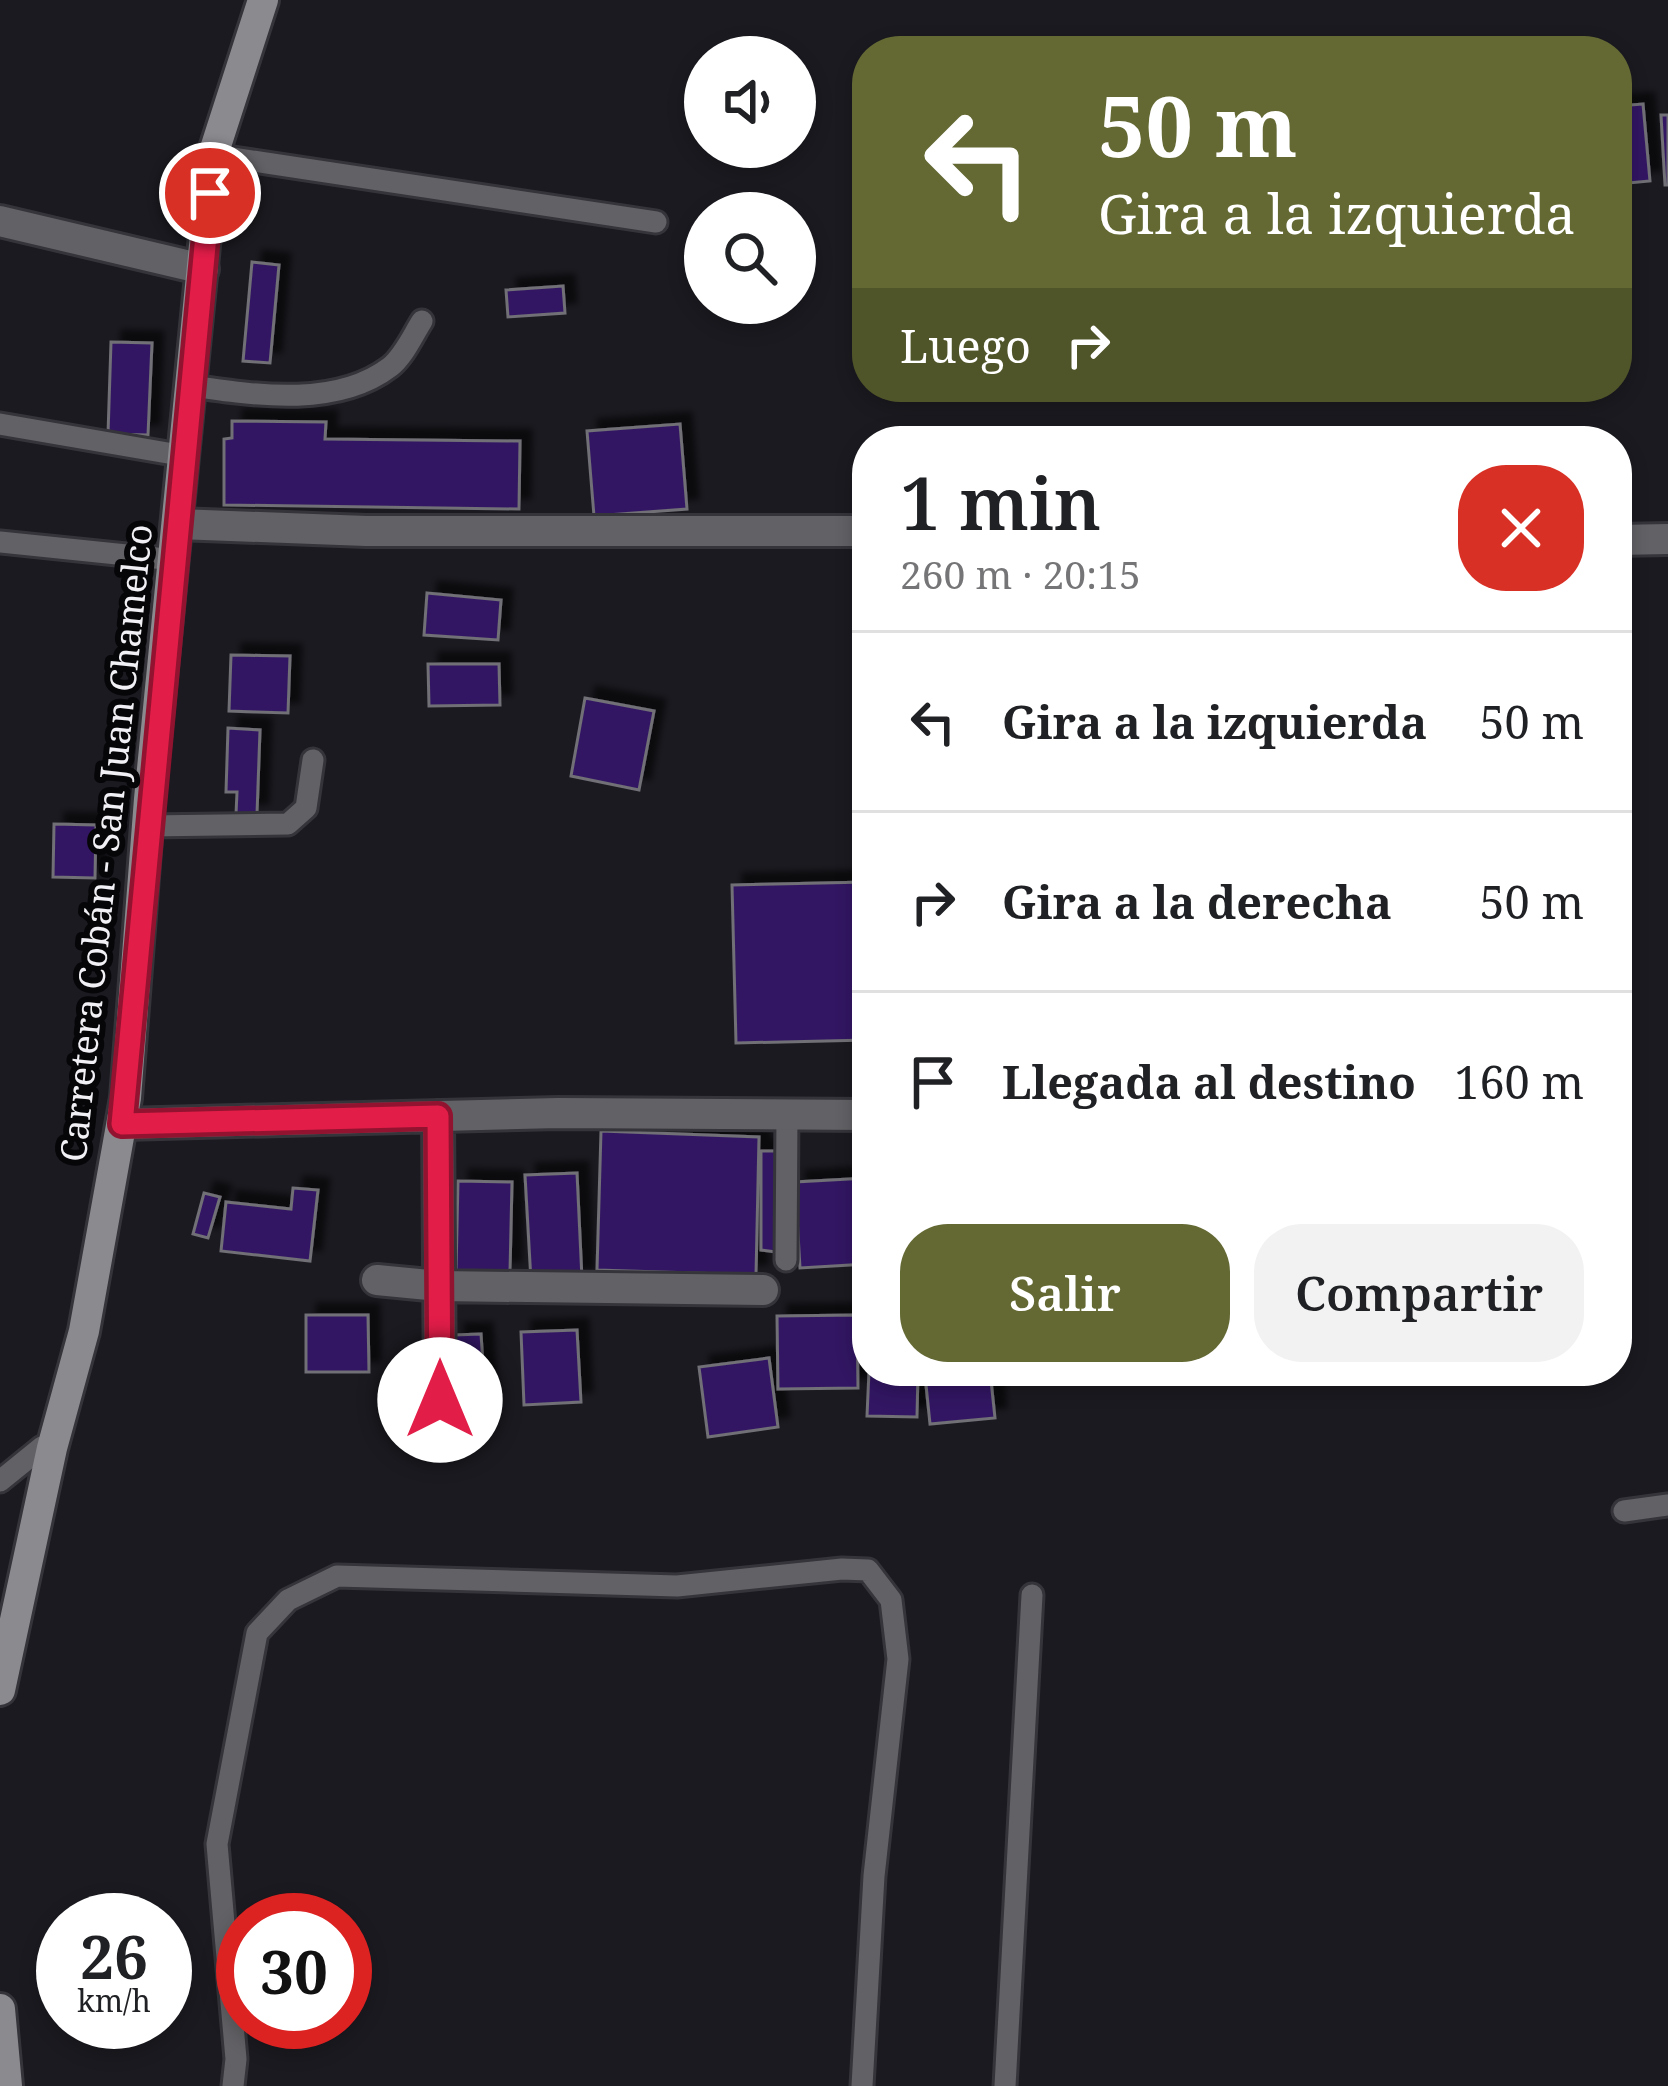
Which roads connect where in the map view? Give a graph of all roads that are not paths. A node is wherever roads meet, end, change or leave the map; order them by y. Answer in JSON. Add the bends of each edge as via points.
{"nodes":[{"id":1,"x":263,"y":0,"type":"edge"},
{"id":2,"x":214,"y":155,"type":"junction"},
{"id":3,"x":0,"y":221,"type":"edge"},
{"id":4,"x":656,"y":222,"type":"dead end"},
{"id":5,"x":203,"y":269,"type":"junction"},
{"id":6,"x":422,"y":321,"type":"dead end"},
{"id":7,"x":191,"y":386,"type":"junction"},
{"id":8,"x":0,"y":424,"type":"edge"},
{"id":9,"x":185,"y":456,"type":"junction"},
{"id":10,"x":178,"y":524,"type":"junction"},
{"id":11,"x":852,"y":531,"type":"edge"},
{"id":12,"x":1668,"y":539,"type":"edge"},
{"id":13,"x":1632,"y":540,"type":"edge"},
{"id":14,"x":0,"y":542,"type":"edge"},
{"id":15,"x":175,"y":560,"type":"junction"},
{"id":16,"x":313,"y":760,"type":"dead end"},
{"id":17,"x":148,"y":826,"type":"junction"},
{"id":18,"x":787,"y":1114,"type":"junction"},
{"id":19,"x":852,"y":1115,"type":"edge"},
{"id":20,"x":438,"y":1116,"type":"junction"},
{"id":21,"x":122,"y":1124,"type":"junction"},
{"id":22,"x":786,"y":1260,"type":"dead end"},
{"id":23,"x":377,"y":1280,"type":"dead end"},
{"id":24,"x":439,"y":1286,"type":"junction"},
{"id":25,"x":763,"y":1290,"type":"dead end"},
{"id":26,"x":440,"y":1400,"type":"dead end"},
{"id":27,"x":52,"y":1448,"type":"junction"},
{"id":28,"x":0,"y":1481,"type":"edge"},
{"id":29,"x":1668,"y":1505,"type":"edge"},
{"id":30,"x":1624,"y":1511,"type":"dead end"},
{"id":31,"x":1032,"y":1595,"type":"dead end"},
{"id":32,"x":0,"y":1690,"type":"edge"},
{"id":33,"x":0,"y":2009,"type":"edge"},
{"id":34,"x":7,"y":2086,"type":"edge"},
{"id":35,"x":233,"y":2086,"type":"edge"},
{"id":36,"x":862,"y":2086,"type":"edge"},
{"id":37,"x":1005,"y":2086,"type":"edge"}],
"edges":[{"from":1,"to":2,"type":"main road","name":"Carretera Cobán - San Juan Chamelco"},
{"from":2,"to":4,"type":"lane"},
{"from":2,"to":5,"type":"main road","name":"Carretera Cobán - San Juan Chamelco"},
{"from":3,"to":5,"type":"street"},
{"from":5,"to":7,"type":"main road","name":"Carretera Cobán - San Juan Chamelco"},
{"from":6,"to":7,"type":"lane","via":[[394,365],[348,390],[254,395]]},
{"from":7,"to":9,"type":"main road","name":"Carretera Cobán - San Juan Chamelco"},
{"from":8,"to":9,"type":"lane"},
{"from":9,"to":10,"type":"main road","name":"Carretera Cobán - San Juan Chamelco"},
{"from":10,"to":11,"type":"street"},
{"from":10,"to":15,"type":"main road","name":"Carretera Cobán - San Juan Chamelco"},
{"from":12,"to":13,"type":"street"},
{"from":14,"to":15,"type":"lane"},
{"from":15,"to":17,"type":"main road","name":"Carretera Cobán - San Juan Chamelco"},
{"from":16,"to":17,"type":"lane","via":[[307,808],[288,824]]},
{"from":17,"to":21,"type":"main road","name":"Carretera Cobán - San Juan Chamelco"},
{"from":18,"to":19,"type":"street"},
{"from":18,"to":20,"type":"street"},
{"from":18,"to":22,"type":"lane"},
{"from":20,"to":21,"type":"street"},
{"from":20,"to":24,"type":"street"},
{"from":21,"to":27,"type":"main road","name":"Carretera Cobán - San Juan Chamelco","via":[[84,1331]]},
{"from":23,"to":24,"type":"street"},
{"from":24,"to":25,"type":"street"},
{"from":24,"to":26,"type":"street"},
{"from":27,"to":28,"type":"lane","via":[[42,1447]]},
{"from":27,"to":32,"type":"main road","name":"Carretera Cobán - San Juan Chamelco"},
{"from":29,"to":30,"type":"lane"},
{"from":31,"to":37,"type":"lane"},
{"from":33,"to":34,"type":"main road"},
{"from":35,"to":36,"type":"lane","via":[[217,1844],[257,1633],[288,1600],[337,1576],[676,1586],[842,1569],[868,1570],[891,1600],[898,1660]]}]}
